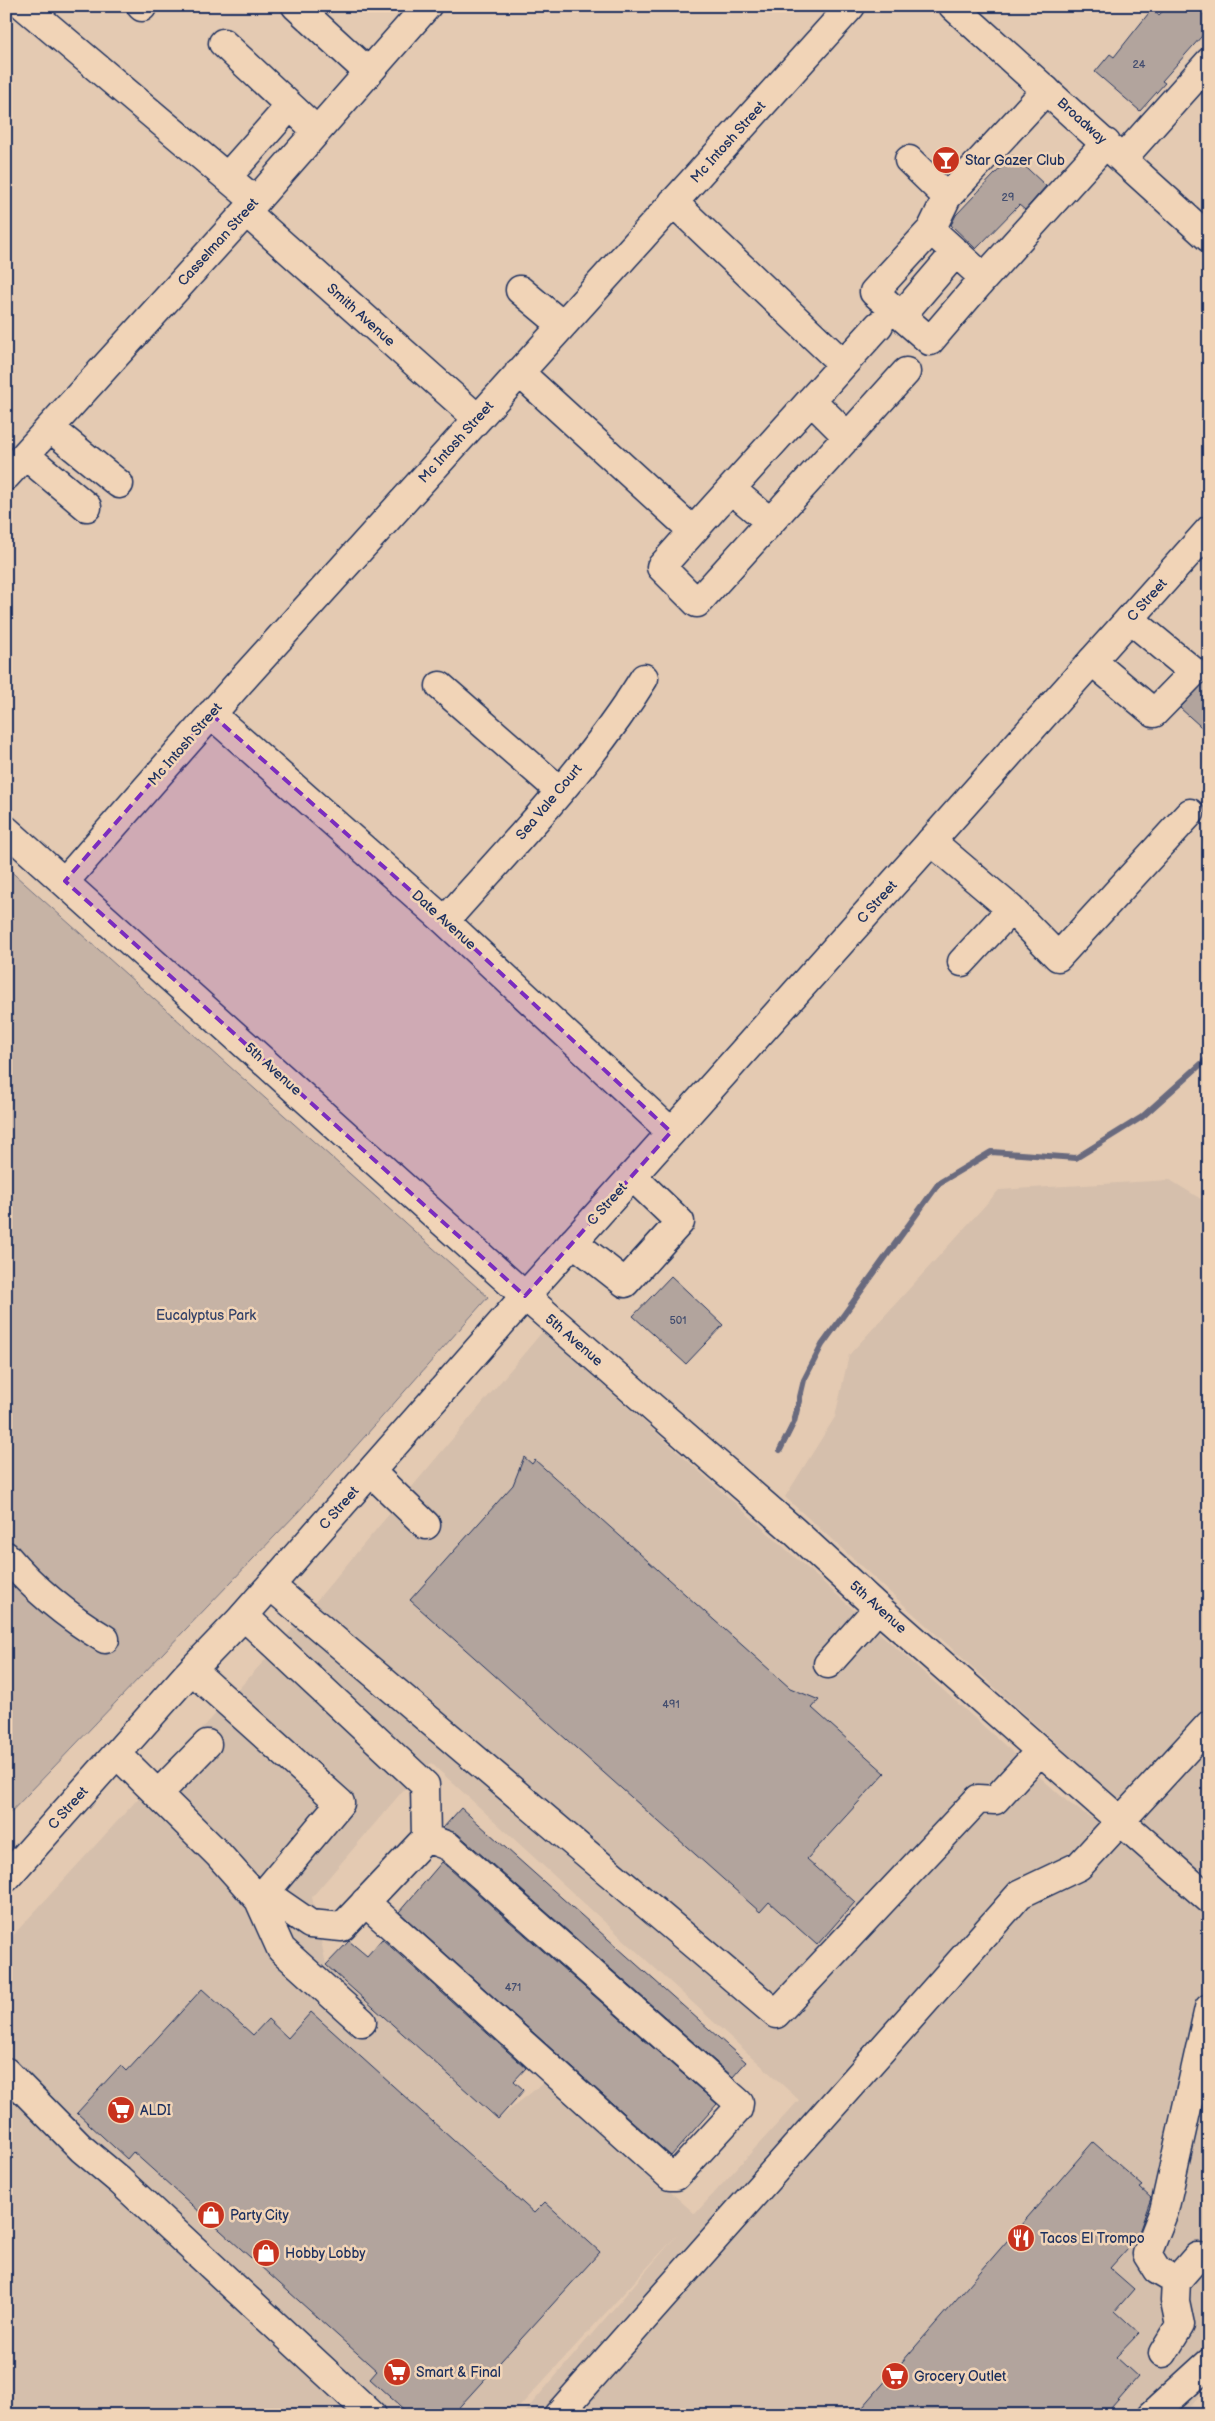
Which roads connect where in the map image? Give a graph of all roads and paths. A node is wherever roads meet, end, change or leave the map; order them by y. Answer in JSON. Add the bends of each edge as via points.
{"nodes":[{"id":1,"x":11,"y":6,"type":"edge"},
{"id":2,"x":24,"y":6,"type":"edge"},
{"id":3,"x":296,"y":6,"type":"edge"},
{"id":4,"x":427,"y":6,"type":"edge"},
{"id":5,"x":960,"y":8,"type":"edge"},
{"id":6,"x":840,"y":10,"type":"edge"},
{"id":7,"x":6,"y":12,"type":"edge"},
{"id":8,"x":223,"y":43,"type":"dead end"},
{"id":9,"x":1209,"y":62,"type":"edge"},
{"id":10,"x":368,"y":72,"type":"junction"},
{"id":11,"x":1046,"y":90,"type":"junction"},
{"id":12,"x":290,"y":106,"type":"junction"},
{"id":13,"x":317,"y":131,"type":"junction"},
{"id":14,"x":1114,"y":150,"type":"junction"},
{"id":15,"x":909,"y":160,"type":"dead end"},
{"id":16,"x":227,"y":177,"type":"junction"},
{"id":17,"x":947,"y":197,"type":"junction"},
{"id":18,"x":673,"y":202,"type":"junction"},
{"id":19,"x":251,"y":206,"type":"junction"},
{"id":20,"x":931,"y":230,"type":"junction"},
{"id":21,"x":1209,"y":238,"type":"edge"},
{"id":22,"x":956,"y":252,"type":"junction"},
{"id":23,"x":984,"y":278,"type":"junction"},
{"id":24,"x":520,"y":290,"type":"dead end"},
{"id":25,"x":890,"y":320,"type":"junction"},
{"id":26,"x":562,"y":325,"type":"junction"},
{"id":27,"x":843,"y":364,"type":"junction"},
{"id":28,"x":519,"y":372,"type":"junction"},
{"id":29,"x":906,"y":372,"type":"dead end"},
{"id":30,"x":811,"y":400,"type":"junction"},
{"id":31,"x":477,"y":418,"type":"junction"},
{"id":32,"x":50,"y":428,"type":"junction"},
{"id":33,"x":848,"y":437,"type":"junction"},
{"id":34,"x":25,"y":455,"type":"junction"},
{"id":35,"x":6,"y":476,"type":"edge"},
{"id":36,"x":119,"y":484,"type":"dead end"},
{"id":37,"x":732,"y":489,"type":"junction"},
{"id":38,"x":87,"y":507,"type":"dead end"},
{"id":39,"x":770,"y":522,"type":"junction"},
{"id":40,"x":1209,"y":530,"type":"edge"},
{"id":41,"x":693,"y":531,"type":"junction"},
{"id":42,"x":1130,"y":619,"type":"junction"},
{"id":43,"x":1092,"y":661,"type":"junction"},
{"id":44,"x":1202,"y":666,"type":"edge"},
{"id":45,"x":644,"y":678,"type":"dead end"},
{"id":46,"x":440,"y":686,"type":"dead end"},
{"id":47,"x":211,"y":714,"type":"junction"},
{"id":48,"x":560,"y":791,"type":"junction"},
{"id":49,"x":1190,"y":813,"type":"dead end"},
{"id":50,"x":6,"y":830,"type":"edge"},
{"id":51,"x":931,"y":841,"type":"junction"},
{"id":52,"x":65,"y":881,"type":"junction"},
{"id":53,"x":1011,"y":909,"type":"junction"},
{"id":54,"x":445,"y":921,"type":"junction"},
{"id":55,"x":962,"y":962,"type":"dead end"},
{"id":56,"x":671,"y":1132,"type":"junction"},
{"id":57,"x":632,"y":1176,"type":"junction"},
{"id":58,"x":573,"y":1242,"type":"junction"},
{"id":59,"x":525,"y":1296,"type":"junction"},
{"id":60,"x":371,"y":1472,"type":"junction"},
{"id":61,"x":426,"y":1525,"type":"dead end"},
{"id":62,"x":6,"y":1556,"type":"edge"},
{"id":63,"x":271,"y":1586,"type":"junction"},
{"id":64,"x":878,"y":1608,"type":"junction"},
{"id":65,"x":244,"y":1616,"type":"junction"},
{"id":66,"x":105,"y":1639,"type":"dead end"},
{"id":67,"x":828,"y":1664,"type":"dead end"},
{"id":68,"x":192,"y":1670,"type":"junction"},
{"id":69,"x":1209,"y":1725,"type":"edge"},
{"id":70,"x":207,"y":1744,"type":"dead end"},
{"id":71,"x":1040,"y":1751,"type":"junction"},
{"id":72,"x":117,"y":1754,"type":"junction"},
{"id":73,"x":158,"y":1794,"type":"junction"},
{"id":74,"x":1120,"y":1821,"type":"junction"},
{"id":75,"x":426,"y":1838,"type":"junction"},
{"id":76,"x":6,"y":1878,"type":"edge"},
{"id":77,"x":262,"y":1896,"type":"junction"},
{"id":78,"x":1209,"y":1899,"type":"edge"},
{"id":79,"x":365,"y":1902,"type":"junction"},
{"id":80,"x":1209,"y":2008,"type":"edge"},
{"id":81,"x":362,"y":2022,"type":"dead end"},
{"id":82,"x":6,"y":2072,"type":"edge"},
{"id":83,"x":1209,"y":2258,"type":"edge"},
{"id":84,"x":1176,"y":2281,"type":"junction"},
{"id":85,"x":1163,"y":2353,"type":"dead end"},
{"id":86,"x":1209,"y":2363,"type":"edge"},
{"id":87,"x":372,"y":2415,"type":"edge"},
{"id":88,"x":558,"y":2415,"type":"edge"},
{"id":89,"x":1152,"y":2415,"type":"edge"}],
"edges":[{"from":1,"to":7,"type":"street"},
{"from":2,"to":16,"type":"street","name":"Smith Avenue"},
{"from":3,"to":10,"type":"street"},
{"from":4,"to":10,"type":"street","name":"Casselman Street"},
{"from":5,"to":11,"type":"street","name":"Broadway"},
{"from":6,"to":18,"type":"street","name":"Mc Intosh Street"},
{"from":8,"to":12,"type":"street"},
{"from":9,"to":14,"type":"street"},
{"from":10,"to":13,"type":"street","name":"Casselman Street"},
{"from":11,"to":14,"type":"street","name":"Broadway"},
{"from":11,"to":17,"type":"street"},
{"from":12,"to":13,"type":"street"},
{"from":12,"to":16,"type":"street"},
{"from":13,"to":19,"type":"street","name":"Casselman Street"},
{"from":14,"to":21,"type":"street","name":"Broadway"},
{"from":14,"to":23,"type":"street"},
{"from":15,"to":17,"type":"street"},
{"from":16,"to":19,"type":"street","name":"Smith Avenue"},
{"from":17,"to":20,"type":"street"},
{"from":18,"to":26,"type":"street","name":"Mc Intosh Street"},
{"from":18,"to":27,"type":"street"},
{"from":19,"to":31,"type":"street","name":"Smith Avenue"},
{"from":19,"to":32,"type":"street","name":"Casselman Street"},
{"from":20,"to":22,"type":"street"},
{"from":20,"to":25,"type":"street","via":[[874,292]]},
{"from":22,"to":23,"type":"street"},
{"from":22,"to":25,"type":"street"},
{"from":23,"to":25,"type":"street","via":[[930,341]]},
{"from":24,"to":26,"type":"street"},
{"from":25,"to":27,"type":"street"},
{"from":26,"to":28,"type":"street","name":"Mc Intosh Street"},
{"from":27,"to":30,"type":"street"},
{"from":28,"to":31,"type":"street","name":"Mc Intosh Street"},
{"from":28,"to":41,"type":"street"},
{"from":29,"to":33,"type":"street"},
{"from":30,"to":33,"type":"street"},
{"from":30,"to":37,"type":"street"},
{"from":31,"to":47,"type":"street","name":"Mc Intosh Street"},
{"from":32,"to":34,"type":"street","name":"Casselman Street"},
{"from":32,"to":36,"type":"street"},
{"from":33,"to":39,"type":"street"},
{"from":34,"to":35,"type":"street","name":"Casselman Street"},
{"from":34,"to":38,"type":"street"},
{"from":37,"to":39,"type":"street"},
{"from":37,"to":41,"type":"street"},
{"from":39,"to":41,"type":"street","via":[[697,603],[661,567]]},
{"from":40,"to":42,"type":"street","name":"C Street"},
{"from":42,"to":43,"type":"street","name":"C Street"},
{"from":42,"to":44,"type":"street"},
{"from":43,"to":44,"type":"street","via":[[1154,713]]},
{"from":43,"to":51,"type":"street","name":"C Street"},
{"from":45,"to":48,"type":"street","name":"Sea Vale Court","via":[[619,718]]},
{"from":46,"to":48,"type":"street"},
{"from":47,"to":52,"type":"street","name":"Mc Intosh Street"},
{"from":47,"to":54,"type":"street","name":"Date Avenue"},
{"from":48,"to":54,"type":"street","name":"Sea Vale Court"},
{"from":49,"to":53,"type":"street","via":[[1058,957]]},
{"from":50,"to":52,"type":"street","name":"5th Avenue"},
{"from":51,"to":53,"type":"street"},
{"from":51,"to":56,"type":"street","name":"C Street"},
{"from":52,"to":59,"type":"street","name":"5th Avenue"},
{"from":53,"to":55,"type":"street"},
{"from":54,"to":56,"type":"street","name":"Date Avenue"},
{"from":56,"to":57,"type":"street","name":"C Street"},
{"from":57,"to":58,"type":"street","name":"C Street"},
{"from":57,"to":58,"type":"street","via":[[680,1222],[625,1283]]},
{"from":58,"to":59,"type":"street","name":"C Street"},
{"from":59,"to":60,"type":"street","name":"C Street"},
{"from":59,"to":64,"type":"street","name":"5th Avenue"},
{"from":60,"to":61,"type":"street"},
{"from":60,"to":63,"type":"street","name":"C Street"},
{"from":62,"to":66,"type":"street","via":[[49,1599]]},
{"from":63,"to":65,"type":"street","name":"C Street"},
{"from":63,"to":71,"type":"street","via":[[776,2014],[978,1799],[995,1800]]},
{"from":64,"to":67,"type":"street"},
{"from":64,"to":71,"type":"street","name":"5th Avenue"},
{"from":65,"to":68,"type":"street","name":"C Street"},
{"from":65,"to":75,"type":"street","via":[[424,1785]]},
{"from":68,"to":72,"type":"street","name":"C Street"},
{"from":68,"to":77,"type":"street","via":[[340,1803]]},
{"from":69,"to":74,"type":"street"},
{"from":70,"to":73,"type":"street"},
{"from":71,"to":74,"type":"street","name":"5th Avenue"},
{"from":72,"to":73,"type":"street"},
{"from":72,"to":76,"type":"street","name":"C Street"},
{"from":73,"to":77,"type":"street"},
{"from":74,"to":78,"type":"street","name":"5th Avenue"},
{"from":74,"to":88,"type":"street","via":[[1078,1866],[1020,1894]]},
{"from":75,"to":79,"type":"street"},
{"from":75,"to":79,"type":"street","via":[[448,1846],[739,2103],[738,2109],[676,2176],[670,2176]]},
{"from":77,"to":79,"type":"street","via":[[310,1924],[342,1927]]},
{"from":77,"to":81,"type":"street","via":[[281,1949]]},
{"from":80,"to":84,"type":"street","via":[[1164,2211],[1147,2254],[1157,2270]]},
{"from":82,"to":87,"type":"street","via":[[82,2149]]},
{"from":83,"to":84,"type":"street","via":[[1197,2257]]},
{"from":84,"to":85,"type":"street","via":[[1175,2301],[1180,2325]]},
{"from":86,"to":89,"type":"street"}]}
